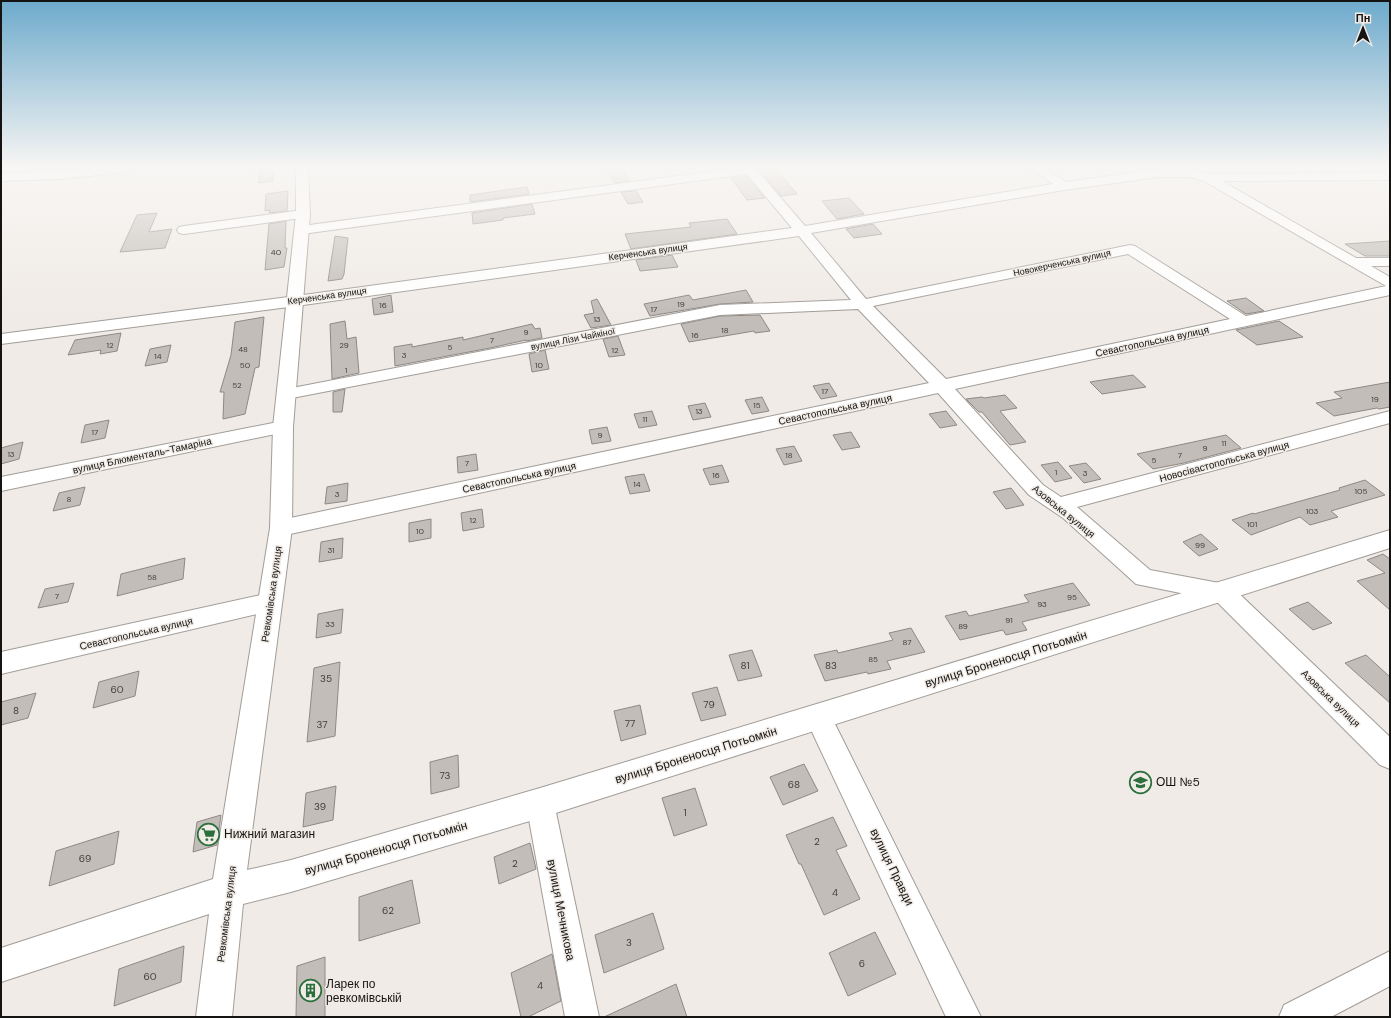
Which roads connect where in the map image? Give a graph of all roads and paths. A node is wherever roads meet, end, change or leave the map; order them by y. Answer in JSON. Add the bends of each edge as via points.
{"nodes":[{"id":1,"x":302,"y":216,"type":"edge"},
{"id":2,"x":357,"y":216,"type":"edge"},
{"id":3,"x":789,"y":216,"type":"edge"},
{"id":4,"x":892,"y":216,"type":"edge"},
{"id":5,"x":1272,"y":216,"type":"edge"},
{"id":6,"x":302,"y":222,"type":"junction"},
{"id":7,"x":184,"y":230,"type":"dead end"},
{"id":8,"x":802,"y":231,"type":"junction"},
{"id":9,"x":1355,"y":262,"type":"junction"},
{"id":10,"x":1390,"y":262,"type":"edge"},
{"id":11,"x":1390,"y":283,"type":"edge"},
{"id":12,"x":1390,"y":290,"type":"edge"},
{"id":13,"x":296,"y":301,"type":"junction"},
{"id":14,"x":862,"y":304,"type":"junction"},
{"id":15,"x":1244,"y":321,"type":"junction"},
{"id":16,"x":1,"y":339,"type":"edge"},
{"id":17,"x":942,"y":386,"type":"junction"},
{"id":18,"x":287,"y":394,"type":"junction"},
{"id":19,"x":1390,"y":417,"type":"edge"},
{"id":20,"x":284,"y":427,"type":"junction"},
{"id":21,"x":1,"y":484,"type":"edge"},
{"id":22,"x":1058,"y":505,"type":"junction"},
{"id":23,"x":281,"y":528,"type":"junction"},
{"id":24,"x":1390,"y":539,"type":"edge"},
{"id":25,"x":1222,"y":592,"type":"junction"},
{"id":26,"x":270,"y":602,"type":"junction"},
{"id":27,"x":1,"y":663,"type":"edge"},
{"id":28,"x":818,"y":717,"type":"junction"},
{"id":29,"x":1390,"y":756,"type":"edge"},
{"id":30,"x":540,"y":803,"type":"junction"},
{"id":31,"x":228,"y":891,"type":"junction"},
{"id":32,"x":1,"y":965,"type":"edge"},
{"id":33,"x":1390,"y":968,"type":"edge"},
{"id":34,"x":214,"y":1017,"type":"edge"},
{"id":35,"x":582,"y":1017,"type":"edge"},
{"id":36,"x":964,"y":1017,"type":"edge"},
{"id":37,"x":1296,"y":1017,"type":"edge"}],
"edges":[{"from":1,"to":6,"type":"street","name":"Ревкомівська вулиця"},
{"from":2,"to":6,"type":"street"},
{"from":3,"to":8,"type":"street","name":"Азовська вулиця"},
{"from":4,"to":8,"type":"street","name":"Керченська вулиця"},
{"from":5,"to":9,"type":"street"},
{"from":6,"to":7,"type":"street"},
{"from":6,"to":13,"type":"street","name":"Ревкомівська вулиця"},
{"from":8,"to":13,"type":"street","name":"Керченська вулиця"},
{"from":8,"to":14,"type":"street","name":"Азовська вулиця"},
{"from":9,"to":10,"type":"street"},
{"from":9,"to":11,"type":"street"},
{"from":12,"to":15,"type":"street","name":"Севастопольська вулиця"},
{"from":13,"to":16,"type":"street","name":"Керченська вулиця"},
{"from":13,"to":18,"type":"street","name":"Ревкомівська вулиця"},
{"from":14,"to":15,"type":"street","name":"Новокерченська вулиця","via":[[1130,249]]},
{"from":14,"to":17,"type":"street","name":"Азовська вулиця"},
{"from":14,"to":18,"type":"street","name":"вулиця Лізи Чайкіної","via":[[720,310]]},
{"from":15,"to":17,"type":"street","name":"Севастопольська вулиця"},
{"from":17,"to":22,"type":"street","name":"Азовська вулиця","via":[[1036,490]]},
{"from":17,"to":23,"type":"street","name":"Севастопольська вулиця"},
{"from":18,"to":20,"type":"street","name":"Ревкомівська вулиця"},
{"from":19,"to":22,"type":"street","name":"Новосівастопольська вулиця"},
{"from":20,"to":21,"type":"street","name":"вулиця Блюменталь-Тамаріна"},
{"from":20,"to":23,"type":"street","name":"Ревкомівська вулиця"},
{"from":22,"to":25,"type":"street","name":"Азовська вулиця","via":[[1144,578]]},
{"from":23,"to":26,"type":"street","name":"Ревкомівська вулиця"},
{"from":24,"to":25,"type":"street","name":"вулиця Броненосця Потьомкін"},
{"from":25,"to":28,"type":"street","name":"вулиця Броненосця Потьомкін"},
{"from":25,"to":29,"type":"street","name":"Азовська вулиця"},
{"from":26,"to":27,"type":"street","name":"Севастопольська вулиця"},
{"from":26,"to":31,"type":"street","name":"Ревкомівська вулиця"},
{"from":28,"to":30,"type":"street","name":"вулиця Броненосця Потьомкін"},
{"from":28,"to":36,"type":"street","name":"вулиця Правди"},
{"from":30,"to":31,"type":"street","name":"вулиця Броненосця Потьомкін","via":[[291,876]]},
{"from":30,"to":35,"type":"street","name":"вулиця Мечникова"},
{"from":31,"to":32,"type":"street","name":"вулиця Броненосця Потьомкін"},
{"from":31,"to":34,"type":"street","name":"Ревкомівська вулиця"},
{"from":33,"to":37,"type":"street"}]}
